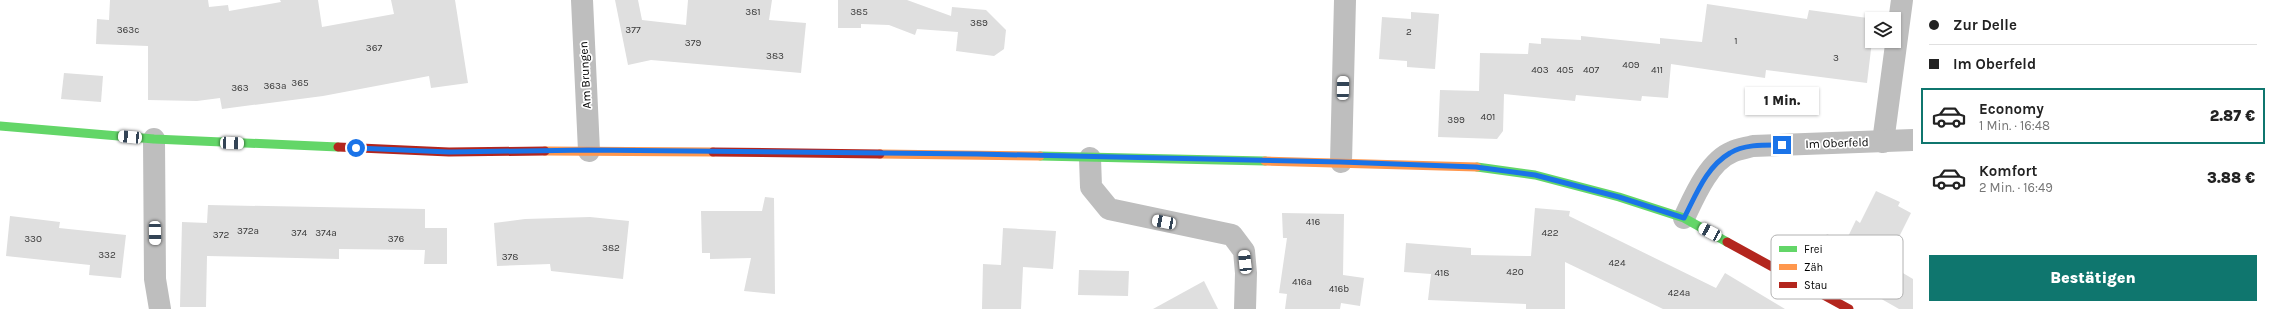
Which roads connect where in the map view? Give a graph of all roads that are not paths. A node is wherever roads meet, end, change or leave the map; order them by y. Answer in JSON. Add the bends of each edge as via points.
{"nodes":[{"id":1,"x":582,"y":0,"type":"edge"},
{"id":2,"x":1345,"y":0,"type":"edge"},
{"id":3,"x":1902,"y":0,"type":"edge"},
{"id":4,"x":0,"y":126,"type":"edge"},
{"id":5,"x":154,"y":139,"type":"junction"},
{"id":6,"x":1913,"y":140,"type":"edge"},
{"id":7,"x":1883,"y":142,"type":"junction"},
{"id":8,"x":588,"y":150,"type":"junction"},
{"id":9,"x":1090,"y":158,"type":"junction"},
{"id":10,"x":1341,"y":162,"type":"junction"},
{"id":11,"x":1684,"y":218,"type":"junction"},
{"id":12,"x":1771,"y":266,"type":"edge"},
{"id":13,"x":1831,"y":299,"type":"edge"},
{"id":14,"x":160,"y":309,"type":"edge"},
{"id":15,"x":1245,"y":309,"type":"edge"},
{"id":16,"x":1849,"y":309,"type":"edge"}],
"edges":[{"from":1,"to":8,"type":"street","name":"Am Brungen"},
{"from":2,"to":10,"type":"street"},
{"from":3,"to":7,"type":"street","name":"Im Oberfeld"},
{"from":4,"to":5,"type":"main road"},
{"from":5,"to":8,"type":"main road","via":[[449,152]]},
{"from":5,"to":14,"type":"street","via":[[155,279]]},
{"from":6,"to":7,"type":"street","name":"Im Oberfeld"},
{"from":7,"to":11,"type":"street","name":"Im Oberfeld","via":[[1753,146],[1730,152],[1712,168]]},
{"from":8,"to":9,"type":"main road"},
{"from":9,"to":10,"type":"main road"},
{"from":9,"to":15,"type":"street","via":[[1091,187],[1109,209],[1232,234],[1244,251]]},
{"from":10,"to":11,"type":"main road","via":[[1476,167],[1535,175],[1619,197]]},
{"from":11,"to":12,"type":"main road"},
{"from":13,"to":16,"type":"main road"}]}
